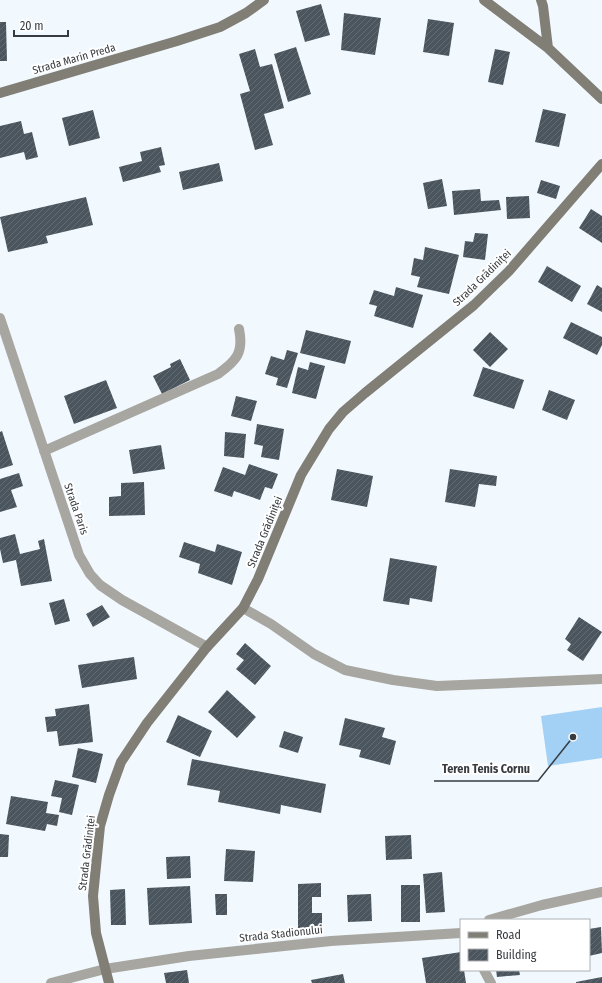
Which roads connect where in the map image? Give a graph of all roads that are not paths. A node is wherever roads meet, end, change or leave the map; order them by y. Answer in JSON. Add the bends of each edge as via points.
{"nodes":[{"id":1,"x":264,"y":0,"type":"edge"},
{"id":2,"x":484,"y":0,"type":"edge"},
{"id":3,"x":541,"y":0,"type":"edge"},
{"id":4,"x":548,"y":48,"type":"junction"},
{"id":5,"x":0,"y":92,"type":"edge"},
{"id":6,"x":602,"y":99,"type":"edge"},
{"id":7,"x":602,"y":164,"type":"edge"},
{"id":8,"x":0,"y":318,"type":"edge"},
{"id":9,"x":239,"y":329,"type":"dead end"},
{"id":10,"x":44,"y":451,"type":"junction"},
{"id":11,"x":243,"y":608,"type":"junction"},
{"id":12,"x":207,"y":647,"type":"junction"},
{"id":13,"x":602,"y":679,"type":"edge"},
{"id":14,"x":602,"y":892,"type":"edge"},
{"id":15,"x":493,"y":919,"type":"edge"},
{"id":16,"x":460,"y":933,"type":"edge"},
{"id":17,"x":105,"y":969,"type":"junction"},
{"id":18,"x":485,"y":971,"type":"edge"},
{"id":19,"x":51,"y":983,"type":"edge"},
{"id":20,"x":109,"y":983,"type":"edge"},
{"id":21,"x":491,"y":983,"type":"edge"}],
"edges":[{"from":1,"to":5,"type":"street","name":"Strada Marin Preda","via":[[220,27]]},
{"from":2,"to":4,"type":"street"},
{"from":3,"to":4,"type":"street"},
{"from":4,"to":6,"type":"street"},
{"from":7,"to":11,"type":"street","name":"Strada Grădiniței","via":[[499,281],[474,305],[343,412],[329,429],[301,475],[258,579]]},
{"from":8,"to":10,"type":"street","name":"Strada Paris"},
{"from":9,"to":10,"type":"street","via":[[242,341],[239,353],[232,364],[218,374]]},
{"from":10,"to":12,"type":"street","name":"Strada Paris","via":[[79,555],[90,574],[100,585],[122,600]]},
{"from":11,"to":12,"type":"street","name":"Strada Grădiniței"},
{"from":11,"to":13,"type":"street","via":[[314,654],[346,670],[393,680],[437,686]]},
{"from":12,"to":17,"type":"street","name":"Strada Grădiniței","via":[[147,723],[121,762],[109,795],[100,826],[93,896],[96,933]]},
{"from":14,"to":15,"type":"street"},
{"from":16,"to":17,"type":"street","name":"Strada Stadionului","via":[[331,941],[188,956]]},
{"from":17,"to":19,"type":"street","name":"Strada Stadionului"},
{"from":17,"to":20,"type":"street","name":"Strada Grădiniței"},
{"from":18,"to":21,"type":"street"}]}
